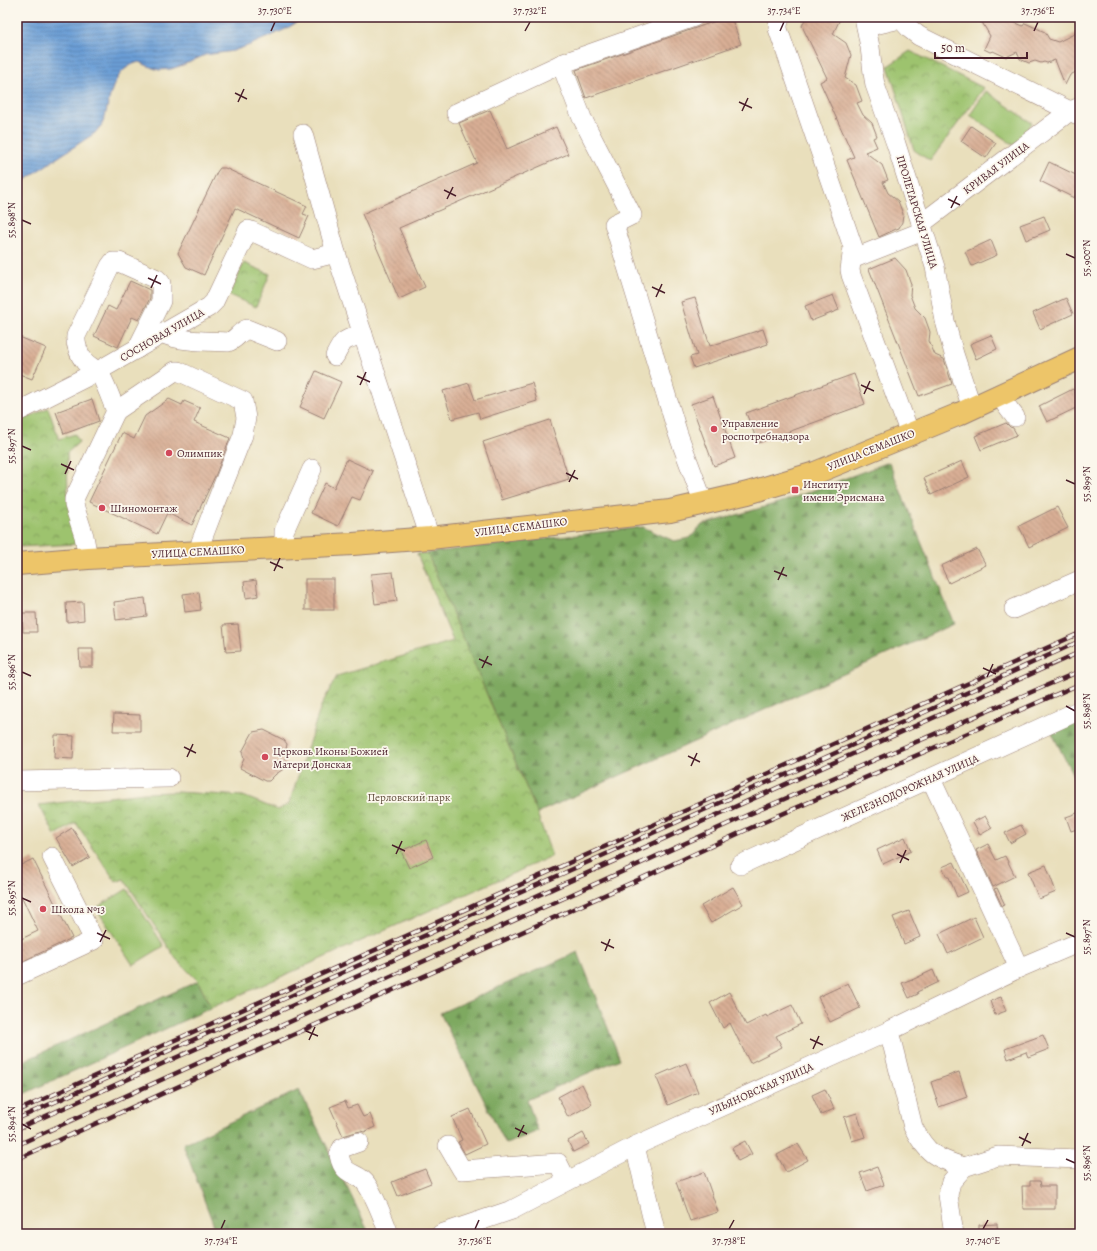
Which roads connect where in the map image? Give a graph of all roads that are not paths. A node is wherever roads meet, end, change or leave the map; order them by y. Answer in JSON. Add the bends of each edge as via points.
{"nodes":[{"id":1,"x":694,"y":17,"type":"edge"},
{"id":2,"x":780,"y":17,"type":"edge"},
{"id":3,"x":899,"y":18,"type":"edge"},
{"id":4,"x":865,"y":22,"type":"edge"},
{"id":5,"x":561,"y":64,"type":"junction"},
{"id":6,"x":1077,"y":111,"type":"edge"},
{"id":7,"x":456,"y":113,"type":"dead end"},
{"id":8,"x":303,"y":134,"type":"dead end"},
{"id":9,"x":922,"y":227,"type":"junction"},
{"id":10,"x":336,"y":252,"type":"junction"},
{"id":11,"x":852,"y":259,"type":"junction"},
{"id":12,"x":164,"y":334,"type":"junction"},
{"id":13,"x":363,"y":334,"type":"junction"},
{"id":14,"x":277,"y":341,"type":"dead end"},
{"id":15,"x":137,"y":349,"type":"junction"},
{"id":16,"x":335,"y":356,"type":"dead end"},
{"id":17,"x":1080,"y":358,"type":"edge"},
{"id":18,"x":98,"y":371,"type":"junction"},
{"id":19,"x":972,"y":408,"type":"junction"},
{"id":20,"x":116,"y":411,"type":"junction"},
{"id":21,"x":17,"y":412,"type":"edge"},
{"id":22,"x":910,"y":434,"type":"junction"},
{"id":23,"x":312,"y":469,"type":"dead end"},
{"id":24,"x":704,"y":504,"type":"junction"},
{"id":25,"x":430,"y":538,"type":"junction"},
{"id":26,"x":284,"y":547,"type":"junction"},
{"id":27,"x":202,"y":552,"type":"junction"},
{"id":28,"x":88,"y":558,"type":"junction"},
{"id":29,"x":17,"y":564,"type":"edge"},
{"id":30,"x":1080,"y":580,"type":"edge"},
{"id":31,"x":1014,"y":609,"type":"dead end"},
{"id":32,"x":1080,"y":710,"type":"edge"},
{"id":33,"x":170,"y":778,"type":"dead end"},
{"id":34,"x":931,"y":778,"type":"junction"},
{"id":35,"x":17,"y":781,"type":"edge"},
{"id":36,"x":52,"y":857,"type":"dead end"},
{"id":37,"x":740,"y":865,"type":"dead end"},
{"id":38,"x":1080,"y":942,"type":"edge"},
{"id":39,"x":1019,"y":968,"type":"junction"},
{"id":40,"x":17,"y":976,"type":"edge"},
{"id":41,"x":889,"y":1031,"type":"junction"},
{"id":42,"x":359,"y":1142,"type":"dead end"},
{"id":43,"x":448,"y":1146,"type":"dead end"},
{"id":44,"x":635,"y":1146,"type":"junction"},
{"id":45,"x":1080,"y":1159,"type":"edge"},
{"id":46,"x":964,"y":1167,"type":"junction"},
{"id":47,"x":568,"y":1181,"type":"junction"},
{"id":48,"x":389,"y":1234,"type":"edge"},
{"id":49,"x":441,"y":1234,"type":"edge"},
{"id":50,"x":656,"y":1234,"type":"edge"},
{"id":51,"x":954,"y":1234,"type":"edge"}],
"edges":[{"from":1,"to":5,"type":"street"},
{"from":2,"to":11,"type":"street","via":[[778,28],[853,247]]},
{"from":3,"to":4,"type":"street"},
{"from":3,"to":6,"type":"street","via":[[919,36]]},
{"from":4,"to":9,"type":"street","name":"ПРОЛЕТАРСКАЯ УЛИЦА","via":[[875,85]]},
{"from":5,"to":7,"type":"street"},
{"from":5,"to":24,"type":"street","via":[[582,118],[632,215],[614,224],[678,434]]},
{"from":6,"to":9,"type":"street","name":"КРИВАЯ УЛИЦА"},
{"from":8,"to":10,"type":"street"},
{"from":9,"to":11,"type":"street","name":"КРИВАЯ УЛИЦА"},
{"from":9,"to":19,"type":"street","name":"ПРОЛЕТАРСКАЯ УЛИЦА","via":[[935,267],[945,322]]},
{"from":10,"to":12,"type":"street","name":"СОСНОВАЯ УЛИЦА","via":[[312,259],[248,230],[211,305]]},
{"from":10,"to":13,"type":"street"},
{"from":11,"to":22,"type":"street","via":[[850,275]]},
{"from":12,"to":14,"type":"street","via":[[182,339],[228,342],[247,329]]},
{"from":12,"to":15,"type":"street","name":"СОСНОВАЯ УЛИЦА"},
{"from":13,"to":16,"type":"street","via":[[344,340]]},
{"from":13,"to":25,"type":"street"},
{"from":15,"to":18,"type":"street","name":"СОСНОВАЯ УЛИЦА"},
{"from":15,"to":18,"type":"street","via":[[161,301],[161,283],[157,279],[113,262],[76,336],[76,346],[84,361]]},
{"from":17,"to":19,"type":"main road","name":"УЛИЦА СЕМАШКО","via":[[1008,404]]},
{"from":18,"to":20,"type":"street"},
{"from":18,"to":21,"type":"street","name":"СОСНОВАЯ УЛИЦА"},
{"from":19,"to":22,"type":"main road","name":"УЛИЦА СЕМАШКО"},
{"from":20,"to":27,"type":"street","via":[[175,371],[243,401],[246,418],[243,435],[202,542]]},
{"from":20,"to":28,"type":"street","via":[[74,499]]},
{"from":22,"to":24,"type":"main road","name":"УЛИЦА СЕМАШКО","via":[[809,475]]},
{"from":23,"to":26,"type":"street","via":[[284,531]]},
{"from":24,"to":25,"type":"main road","name":"УЛИЦА СЕМАШКО","via":[[670,511]]},
{"from":25,"to":26,"type":"main road","name":"УЛИЦА СЕМАШКО"},
{"from":26,"to":27,"type":"main road","name":"УЛИЦА СЕМАШКО"},
{"from":27,"to":28,"type":"main road","name":"УЛИЦА СЕМАШКО"},
{"from":28,"to":29,"type":"main road","name":"УЛИЦА СЕМАШКО"},
{"from":30,"to":31,"type":"street"},
{"from":32,"to":34,"type":"street","name":"ЖЕЛЕЗНОДОРОЖНАЯ УЛИЦА"},
{"from":33,"to":35,"type":"street"},
{"from":34,"to":37,"type":"street","name":"ЖЕЛЕЗНОДОРОЖНАЯ УЛИЦА"},
{"from":34,"to":39,"type":"street"},
{"from":36,"to":40,"type":"street","via":[[94,940]]},
{"from":38,"to":39,"type":"street","name":"УЛЬЯНОВСКАЯ УЛИЦА"},
{"from":39,"to":41,"type":"street","name":"УЛЬЯНОВСКАЯ УЛИЦА"},
{"from":41,"to":44,"type":"street","name":"УЛЬЯНОВСКАЯ УЛИЦА"},
{"from":41,"to":46,"type":"street","via":[[913,1127],[920,1140],[931,1153]]},
{"from":42,"to":48,"type":"street","via":[[342,1148],[339,1155],[341,1164],[367,1184]]},
{"from":43,"to":47,"type":"street","via":[[462,1170],[558,1163]]},
{"from":44,"to":47,"type":"street","name":"УЛЬЯНОВСКАЯ УЛИЦА"},
{"from":44,"to":50,"type":"street"},
{"from":45,"to":46,"type":"street","via":[[998,1156]]},
{"from":46,"to":51,"type":"street","via":[[951,1182],[948,1195]]},
{"from":47,"to":49,"type":"street","name":"УЛЬЯНОВСКАЯ УЛИЦА","via":[[512,1210]]}]}
